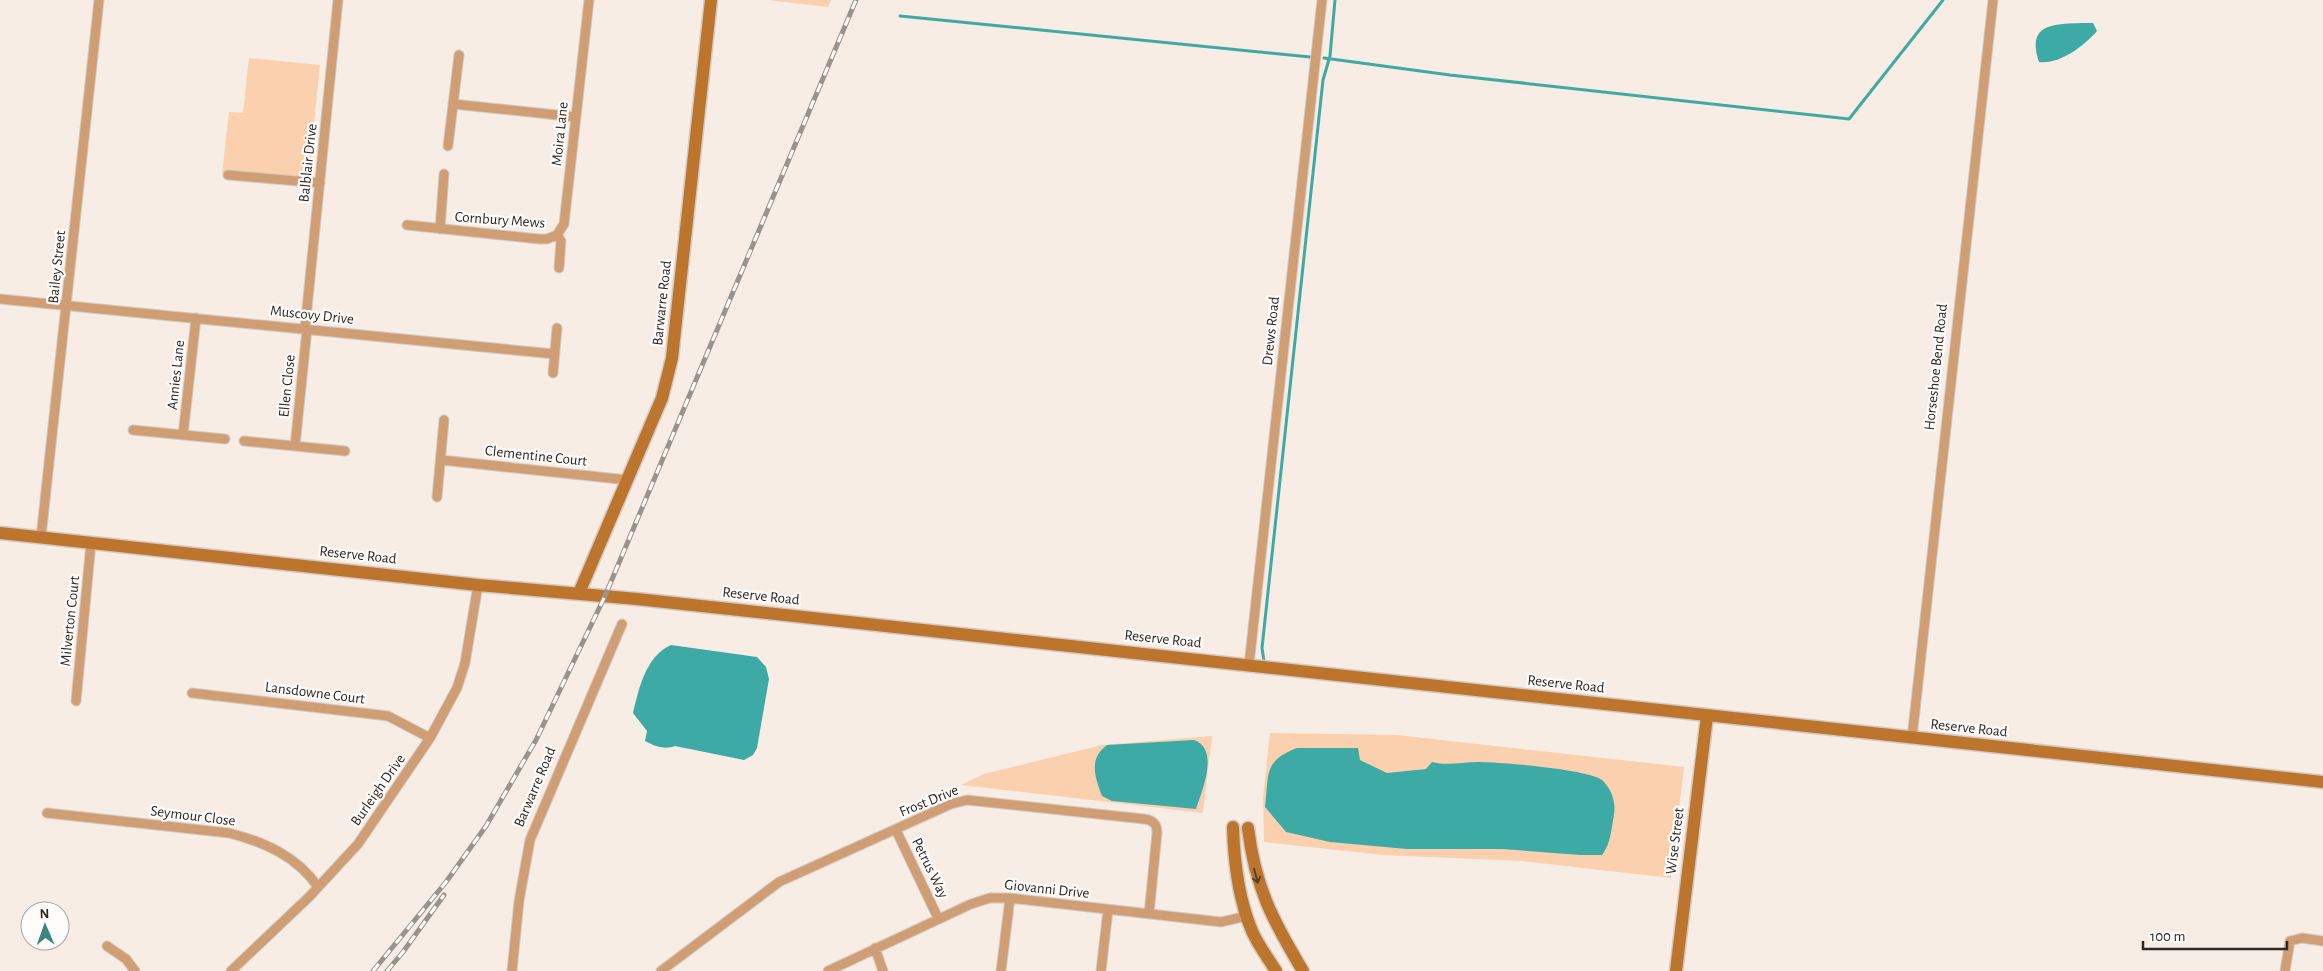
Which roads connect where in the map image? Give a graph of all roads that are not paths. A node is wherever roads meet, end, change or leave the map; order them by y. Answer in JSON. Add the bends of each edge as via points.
{"nodes":[{"id":1,"x":99,"y":0,"type":"edge"},
{"id":2,"x":338,"y":0,"type":"edge"},
{"id":3,"x":589,"y":0,"type":"edge"},
{"id":4,"x":706,"y":0,"type":"edge"},
{"id":5,"x":711,"y":0,"type":"edge"},
{"id":6,"x":1322,"y":0,"type":"edge"},
{"id":7,"x":1993,"y":0,"type":"edge"},
{"id":8,"x":459,"y":55,"type":"dead end"},
{"id":9,"x":453,"y":104,"type":"junction"},
{"id":10,"x":576,"y":118,"type":"junction"},
{"id":11,"x":448,"y":146,"type":"dead end"},
{"id":12,"x":444,"y":174,"type":"dead end"},
{"id":13,"x":228,"y":175,"type":"dead end"},
{"id":14,"x":320,"y":183,"type":"junction"},
{"id":15,"x":407,"y":226,"type":"dead end"},
{"id":16,"x":440,"y":229,"type":"junction"},
{"id":17,"x":557,"y":235,"type":"junction"},
{"id":18,"x":559,"y":268,"type":"dead end"},
{"id":19,"x":0,"y":299,"type":"edge"},
{"id":20,"x":66,"y":306,"type":"junction"},
{"id":21,"x":196,"y":318,"type":"junction"},
{"id":22,"x":306,"y":328,"type":"junction"},
{"id":23,"x":557,"y":328,"type":"dead end"},
{"id":24,"x":554,"y":354,"type":"junction"},
{"id":25,"x":553,"y":373,"type":"dead end"},
{"id":26,"x":444,"y":420,"type":"dead end"},
{"id":27,"x":133,"y":430,"type":"dead end"},
{"id":28,"x":183,"y":435,"type":"junction"},
{"id":29,"x":225,"y":439,"type":"dead end"},
{"id":30,"x":244,"y":441,"type":"dead end"},
{"id":31,"x":295,"y":446,"type":"junction"},
{"id":32,"x":345,"y":450,"type":"dead end"},
{"id":33,"x":441,"y":460,"type":"junction"},
{"id":34,"x":628,"y":480,"type":"junction"},
{"id":35,"x":437,"y":497,"type":"dead end"},
{"id":36,"x":0,"y":533,"type":"edge"},
{"id":37,"x":41,"y":537,"type":"junction"},
{"id":38,"x":91,"y":543,"type":"junction"},
{"id":39,"x":478,"y":585,"type":"junction"},
{"id":40,"x":579,"y":593,"type":"junction"},
{"id":41,"x":622,"y":624,"type":"dead end"},
{"id":42,"x":1249,"y":665,"type":"junction"},
{"id":43,"x":192,"y":693,"type":"dead end"},
{"id":44,"x":76,"y":701,"type":"dead end"},
{"id":45,"x":1707,"y":716,"type":"junction"},
{"id":46,"x":430,"y":738,"type":"junction"},
{"id":47,"x":1912,"y":738,"type":"junction"},
{"id":48,"x":2323,"y":782,"type":"edge"},
{"id":49,"x":47,"y":813,"type":"dead end"},
{"id":50,"x":1233,"y":827,"type":"dead end"},
{"id":51,"x":1248,"y":828,"type":"dead end"},
{"id":52,"x":896,"y":830,"type":"junction"},
{"id":53,"x":318,"y":887,"type":"junction"},
{"id":54,"x":1010,"y":898,"type":"junction"},
{"id":55,"x":1267,"y":908,"type":"junction"},
{"id":56,"x":1108,"y":910,"type":"junction"},
{"id":57,"x":1149,"y":914,"type":"junction"},
{"id":58,"x":1247,"y":916,"type":"junction"},
{"id":59,"x":938,"y":918,"type":"junction"},
{"id":60,"x":2323,"y":941,"type":"edge"},
{"id":61,"x":107,"y":946,"type":"dead end"},
{"id":62,"x":875,"y":948,"type":"junction"},
{"id":63,"x":136,"y":971,"type":"edge"},
{"id":64,"x":232,"y":971,"type":"edge"},
{"id":65,"x":512,"y":971,"type":"edge"},
{"id":66,"x":662,"y":971,"type":"edge"},
{"id":67,"x":828,"y":971,"type":"edge"},
{"id":68,"x":883,"y":971,"type":"edge"},
{"id":69,"x":1001,"y":971,"type":"edge"},
{"id":70,"x":1101,"y":971,"type":"edge"},
{"id":71,"x":1276,"y":971,"type":"edge"},
{"id":72,"x":1303,"y":971,"type":"edge"},
{"id":73,"x":1676,"y":971,"type":"edge"},
{"id":74,"x":2285,"y":971,"type":"edge"}],
"edges":[{"from":1,"to":20,"type":"street","name":"Bailey Street"},
{"from":2,"to":14,"type":"street","name":"Balblair Drive"},
{"from":3,"to":10,"type":"street","name":"Moira Lane"},
{"from":4,"to":5,"type":"street"},
{"from":5,"to":34,"type":"street","name":"Barwarre Road","via":[[672,358],[662,398]]},
{"from":6,"to":42,"type":"street","name":"Drews Road"},
{"from":7,"to":47,"type":"street","name":"Horseshoe Bend Road"},
{"from":8,"to":9,"type":"street"},
{"from":9,"to":10,"type":"street"},
{"from":9,"to":11,"type":"street"},
{"from":10,"to":17,"type":"street","name":"Moira Lane","via":[[564,224]]},
{"from":12,"to":16,"type":"street","name":"Cornbury Mews"},
{"from":13,"to":14,"type":"street"},
{"from":14,"to":22,"type":"street","name":"Balblair Drive"},
{"from":15,"to":16,"type":"street","name":"Cornbury Mews"},
{"from":16,"to":17,"type":"street","name":"Cornbury Mews","via":[[538,239]]},
{"from":17,"to":18,"type":"street","name":"Moira Lane","via":[[561,241]]},
{"from":19,"to":20,"type":"street","name":"Muscovy Drive"},
{"from":20,"to":21,"type":"street","name":"Muscovy Drive"},
{"from":20,"to":37,"type":"street","name":"Bailey Street"},
{"from":21,"to":22,"type":"street","name":"Muscovy Drive"},
{"from":21,"to":28,"type":"street","name":"Annies Lane"},
{"from":22,"to":24,"type":"street","name":"Muscovy Drive"},
{"from":22,"to":31,"type":"street","name":"Ellen Close"},
{"from":23,"to":24,"type":"street"},
{"from":24,"to":25,"type":"street"},
{"from":26,"to":33,"type":"street"},
{"from":27,"to":28,"type":"street"},
{"from":28,"to":29,"type":"street"},
{"from":30,"to":31,"type":"street"},
{"from":31,"to":32,"type":"street"},
{"from":33,"to":34,"type":"street","name":"Clementine Court"},
{"from":33,"to":35,"type":"street"},
{"from":34,"to":40,"type":"street","name":"Barwarre Road"},
{"from":36,"to":37,"type":"street","name":"Reserve Road"},
{"from":37,"to":38,"type":"street","name":"Reserve Road"},
{"from":38,"to":39,"type":"street","name":"Reserve Road"},
{"from":38,"to":44,"type":"street","name":"Milverton Court"},
{"from":39,"to":40,"type":"street","name":"Reserve Road"},
{"from":39,"to":46,"type":"street","name":"Burleigh Drive","via":[[466,664]]},
{"from":40,"to":42,"type":"street","name":"Reserve Road"},
{"from":41,"to":65,"type":"street","name":"Barwarre Road","via":[[530,840]]},
{"from":42,"to":45,"type":"street","name":"Reserve Road"},
{"from":43,"to":46,"type":"street","name":"Lansdowne Court","via":[[388,716]]},
{"from":45,"to":47,"type":"street","name":"Reserve Road"},
{"from":45,"to":73,"type":"street","name":"Wise Street"},
{"from":46,"to":53,"type":"street","name":"Burleigh Drive","via":[[358,844]]},
{"from":47,"to":48,"type":"street","name":"Reserve Road"},
{"from":49,"to":53,"type":"street","name":"Seymour Close","via":[[229,833],[251,839],[298,864]]},
{"from":50,"to":58,"type":"street","via":[[1236,872]]},
{"from":51,"to":55,"type":"street","one_way":true,"via":[[1253,864]]},
{"from":52,"to":57,"type":"street","name":"Frost Drive","via":[[955,803],[970,800],[1150,820],[1157,833]]},
{"from":52,"to":59,"type":"street","name":"Petrus Way"},
{"from":52,"to":66,"type":"street","name":"Frost Drive","via":[[779,882]]},
{"from":53,"to":64,"type":"street","name":"Burleigh Drive"},
{"from":54,"to":56,"type":"street","name":"Giovanni Drive"},
{"from":54,"to":59,"type":"street","name":"Giovanni Drive","via":[[980,900]]},
{"from":54,"to":69,"type":"street"},
{"from":55,"to":58,"type":"street"},
{"from":55,"to":72,"type":"street"},
{"from":56,"to":57,"type":"street","name":"Giovanni Drive"},
{"from":56,"to":70,"type":"street"},
{"from":57,"to":58,"type":"street","name":"Giovanni Drive","via":[[1220,922]]},
{"from":58,"to":71,"type":"street","via":[[1255,937]]},
{"from":59,"to":62,"type":"street","name":"Giovanni Drive"},
{"from":60,"to":74,"type":"street","via":[[2302,938],[2290,941]]},
{"from":61,"to":63,"type":"street","via":[[126,959]]},
{"from":62,"to":67,"type":"street","name":"Giovanni Drive"},
{"from":62,"to":68,"type":"street"}]}
